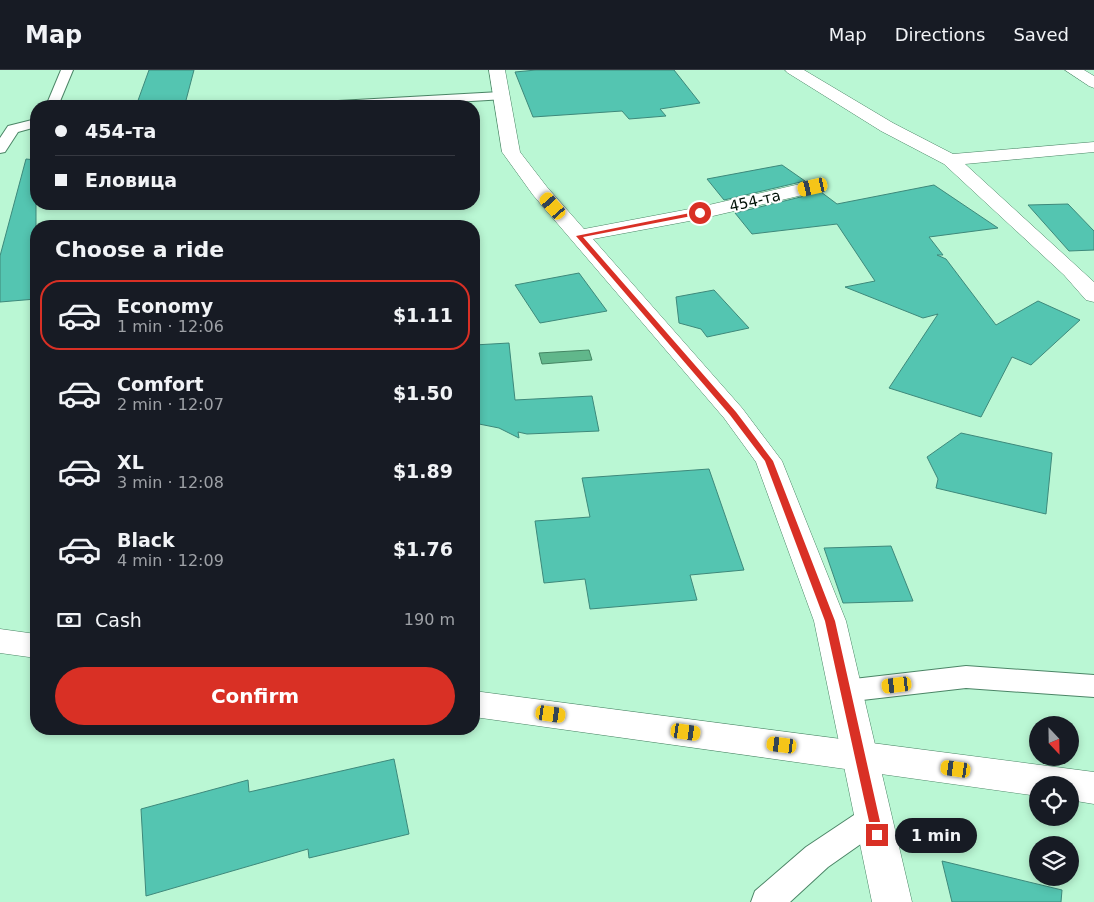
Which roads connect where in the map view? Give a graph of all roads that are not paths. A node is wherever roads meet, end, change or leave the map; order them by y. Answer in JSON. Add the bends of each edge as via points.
{"nodes":[{"id":1,"x":67,"y":70,"type":"edge"},
{"id":2,"x":497,"y":70,"type":"edge"},
{"id":3,"x":793,"y":70,"type":"edge"},
{"id":4,"x":1072,"y":70,"type":"edge"},
{"id":5,"x":1094,"y":83,"type":"edge"},
{"id":6,"x":500,"y":96,"type":"junction"},
{"id":7,"x":54,"y":100,"type":"edge"},
{"id":8,"x":428,"y":100,"type":"edge"},
{"id":9,"x":30,"y":125,"type":"edge"},
{"id":10,"x":1094,"y":147,"type":"edge"},
{"id":11,"x":0,"y":149,"type":"edge"},
{"id":12,"x":950,"y":160,"type":"junction"},
{"id":13,"x":813,"y":187,"type":"dead end"},
{"id":14,"x":579,"y":236,"type":"junction"},
{"id":15,"x":1094,"y":295,"type":"edge"},
{"id":16,"x":0,"y":641,"type":"edge"},
{"id":17,"x":30,"y":645,"type":"edge"},
{"id":18,"x":1094,"y":686,"type":"edge"},
{"id":19,"x":845,"y":691,"type":"junction"},
{"id":20,"x":480,"y":705,"type":"edge"},
{"id":21,"x":860,"y":756,"type":"junction"},
{"id":22,"x":1094,"y":788,"type":"edge"},
{"id":23,"x":874,"y":818,"type":"junction"},
{"id":24,"x":767,"y":902,"type":"edge"},
{"id":25,"x":892,"y":902,"type":"edge"}],
"edges":[{"from":1,"to":7,"type":"lane"},
{"from":2,"to":6,"type":"street"},
{"from":3,"to":12,"type":"street","via":[[887,127]]},
{"from":4,"to":5,"type":"street"},
{"from":6,"to":8,"type":"lane"},
{"from":6,"to":14,"type":"street","via":[[511,152]]},
{"from":9,"to":11,"type":"lane","via":[[13,129]]},
{"from":10,"to":12,"type":"street"},
{"from":12,"to":15,"type":"street"},
{"from":13,"to":14,"type":"street","name":"454-та"},
{"from":14,"to":19,"type":"street","via":[[733,413],[769,461],[830,621]]},
{"from":16,"to":17,"type":"street"},
{"from":18,"to":19,"type":"lane","via":[[966,677]]},
{"from":19,"to":21,"type":"street"},
{"from":20,"to":21,"type":"street"},
{"from":21,"to":22,"type":"street"},
{"from":21,"to":23,"type":"street"},
{"from":23,"to":24,"type":"lane","via":[[817,857]]},
{"from":23,"to":25,"type":"street"}]}
